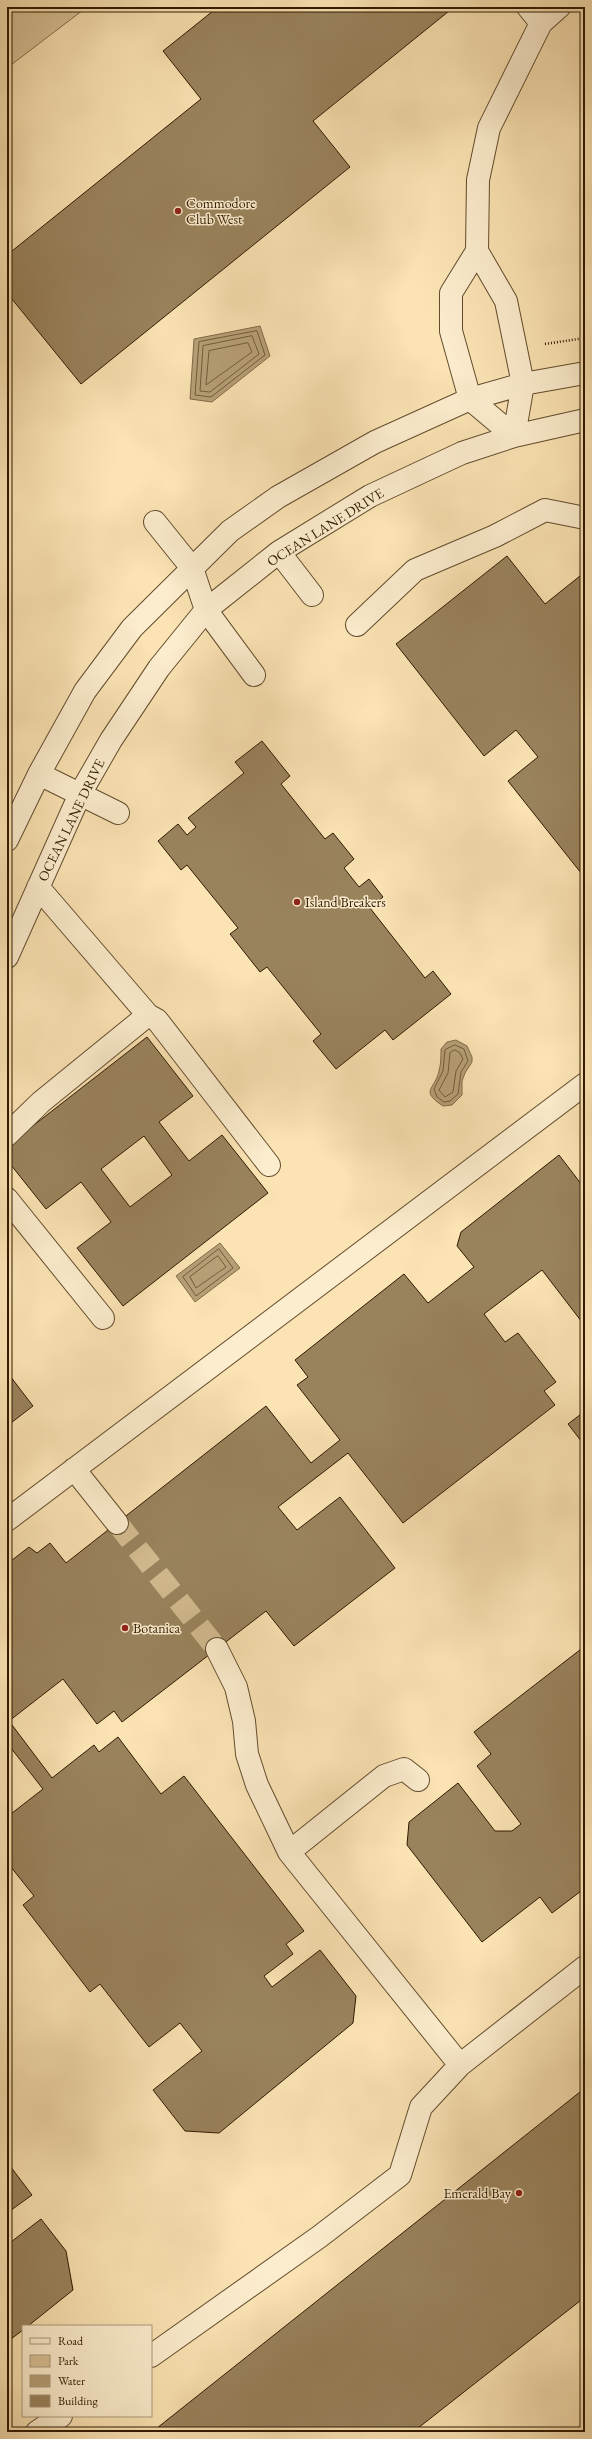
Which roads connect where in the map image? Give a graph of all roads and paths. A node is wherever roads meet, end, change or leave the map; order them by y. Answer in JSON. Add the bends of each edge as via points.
{"nodes":[{"id":1,"x":559,"y":7,"type":"edge"},
{"id":2,"x":534,"y":15,"type":"edge"},
{"id":3,"x":477,"y":251,"type":"junction"},
{"id":4,"x":585,"y":338,"type":"edge"},
{"id":5,"x":540,"y":344,"type":"dead end"},
{"id":6,"x":585,"y":373,"type":"edge"},
{"id":7,"x":523,"y":384,"type":"junction"},
{"id":8,"x":470,"y":399,"type":"junction"},
{"id":9,"x":585,"y":420,"type":"edge"},
{"id":10,"x":514,"y":436,"type":"junction"},
{"id":11,"x":585,"y":518,"type":"edge"},
{"id":12,"x":155,"y":522,"type":"dead end"},
{"id":13,"x":279,"y":552,"type":"junction"},
{"id":14,"x":192,"y":568,"type":"junction"},
{"id":15,"x":312,"y":595,"type":"dead end"},
{"id":16,"x":206,"y":610,"type":"junction"},
{"id":17,"x":357,"y":625,"type":"dead end"},
{"id":18,"x":254,"y":675,"type":"dead end"},
{"id":19,"x":39,"y":774,"type":"junction"},
{"id":20,"x":80,"y":794,"type":"junction"},
{"id":21,"x":118,"y":812,"type":"dead end"},
{"id":22,"x":7,"y":840,"type":"edge"},
{"id":23,"x":38,"y":887,"type":"junction"},
{"id":24,"x":7,"y":957,"type":"edge"},
{"id":25,"x":148,"y":1015,"type":"junction"},
{"id":26,"x":585,"y":1084,"type":"edge"},
{"id":27,"x":7,"y":1135,"type":"edge"},
{"id":28,"x":268,"y":1164,"type":"dead end"},
{"id":29,"x":7,"y":1199,"type":"edge"},
{"id":30,"x":102,"y":1318,"type":"dead end"},
{"id":31,"x":74,"y":1469,"type":"junction"},
{"id":32,"x":7,"y":1520,"type":"edge"},
{"id":33,"x":117,"y":1523,"type":"tunnel mouth"},
{"id":34,"x":217,"y":1649,"type":"tunnel mouth"},
{"id":35,"x":418,"y":1780,"type":"dead end"},
{"id":36,"x":289,"y":1852,"type":"junction"},
{"id":37,"x":585,"y":1968,"type":"edge"},
{"id":38,"x":460,"y":2065,"type":"junction"},
{"id":39,"x":152,"y":2355,"type":"edge"},
{"id":40,"x":60,"y":2417,"type":"edge"},
{"id":41,"x":37,"y":2432,"type":"edge"}],
"edges":[{"from":1,"to":2,"type":"street"},
{"from":2,"to":3,"type":"street","via":[[489,128],[478,180]]},
{"from":3,"to":7,"type":"street","via":[[506,301]]},
{"from":3,"to":8,"type":"street","via":[[451,293],[451,332]]},
{"from":4,"to":5,"type":"path"},
{"from":6,"to":7,"type":"street"},
{"from":7,"to":8,"type":"street"},
{"from":7,"to":10,"type":"street"},
{"from":8,"to":10,"type":"street"},
{"from":8,"to":14,"type":"street","via":[[375,442],[278,497],[230,530]]},
{"from":9,"to":10,"type":"street","name":"OCEAN LANE DRIVE"},
{"from":10,"to":13,"type":"street","name":"OCEAN LANE DRIVE","via":[[462,453],[370,496]]},
{"from":11,"to":17,"type":"street","via":[[545,510],[495,536],[415,570]]},
{"from":12,"to":14,"type":"street"},
{"from":13,"to":15,"type":"street"},
{"from":13,"to":16,"type":"street","name":"OCEAN LANE DRIVE"},
{"from":14,"to":16,"type":"street"},
{"from":14,"to":19,"type":"street","via":[[127,634],[85,691]]},
{"from":16,"to":18,"type":"street"},
{"from":16,"to":20,"type":"street","name":"OCEAN LANE DRIVE","via":[[159,668],[111,740]]},
{"from":19,"to":20,"type":"street"},
{"from":19,"to":22,"type":"street"},
{"from":20,"to":21,"type":"street"},
{"from":20,"to":23,"type":"street","name":"OCEAN LANE DRIVE"},
{"from":23,"to":24,"type":"street","name":"OCEAN LANE DRIVE"},
{"from":23,"to":25,"type":"street"},
{"from":25,"to":27,"type":"street","via":[[41,1102]]},
{"from":25,"to":28,"type":"street","via":[[157,1020]]},
{"from":26,"to":31,"type":"street"},
{"from":29,"to":30,"type":"street"},
{"from":31,"to":32,"type":"street"},
{"from":31,"to":33,"type":"street"},
{"from":34,"to":36,"type":"street","via":[[236,1687],[244,1721],[247,1754],[257,1786]]},
{"from":35,"to":36,"type":"street","via":[[404,1769],[384,1776]]},
{"from":36,"to":38,"type":"street"},
{"from":37,"to":38,"type":"street"},
{"from":38,"to":39,"type":"street","via":[[421,2107],[400,2175],[319,2237]]},
{"from":40,"to":41,"type":"street"}]}
